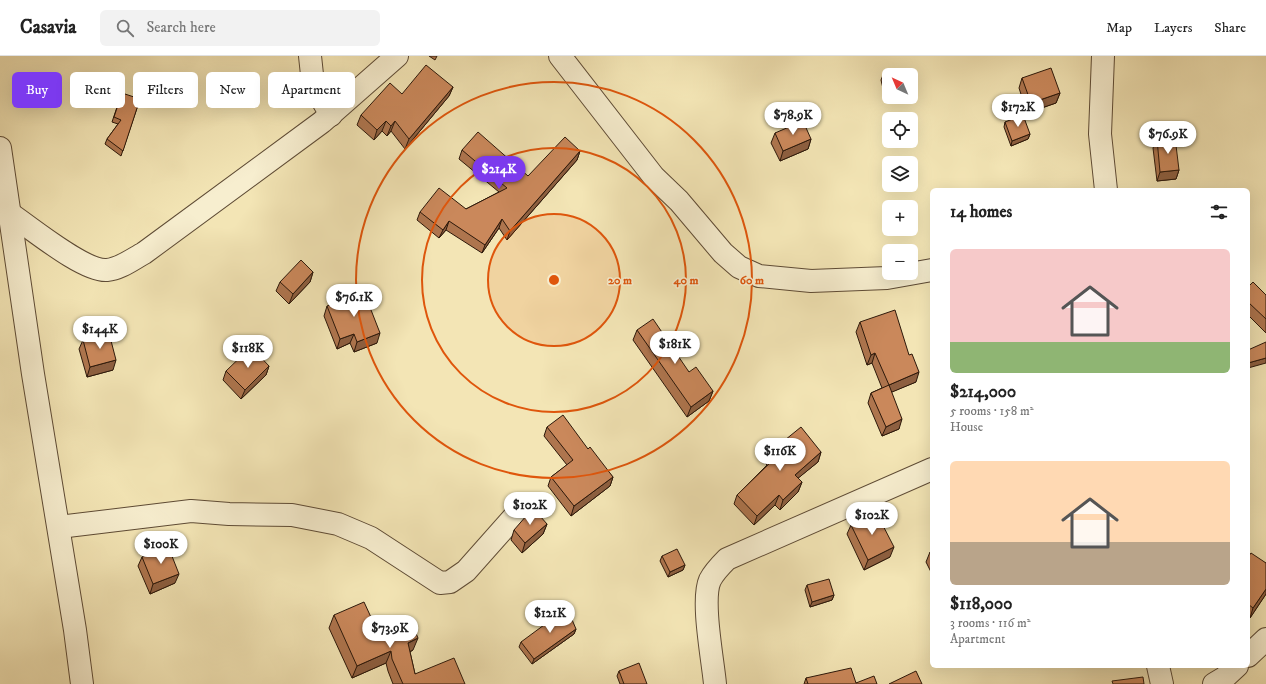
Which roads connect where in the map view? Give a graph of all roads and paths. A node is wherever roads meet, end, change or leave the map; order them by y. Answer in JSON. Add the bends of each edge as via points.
{"nodes":[{"id":1,"x":310,"y":56,"type":"edge"},
{"id":2,"x":397,"y":56,"type":"edge"},
{"id":3,"x":560,"y":56,"type":"edge"},
{"id":4,"x":1104,"y":56,"type":"edge"},
{"id":5,"x":331,"y":115,"type":"junction"},
{"id":6,"x":0,"y":148,"type":"edge"},
{"id":7,"x":1106,"y":188,"type":"edge"},
{"id":8,"x":9,"y":213,"type":"junction"},
{"id":9,"x":930,"y":270,"type":"edge"},
{"id":10,"x":930,"y":470,"type":"edge"},
{"id":11,"x":521,"y":508,"type":"dead end"},
{"id":12,"x":59,"y":527,"type":"junction"},
{"id":13,"x":1266,"y":639,"type":"edge"},
{"id":14,"x":1250,"y":654,"type":"edge"},
{"id":15,"x":1158,"y":668,"type":"edge"},
{"id":16,"x":1234,"y":668,"type":"edge"},
{"id":17,"x":82,"y":684,"type":"edge"},
{"id":18,"x":716,"y":684,"type":"edge"},
{"id":19,"x":1162,"y":684,"type":"edge"},
{"id":20,"x":1214,"y":684,"type":"edge"}],
"edges":[{"from":1,"to":5,"type":"street","via":[[313,84]]},
{"from":2,"to":5,"type":"street"},
{"from":3,"to":9,"type":"street","via":[[654,177],[679,201],[723,253],[739,267],[759,276],[811,281],[887,278]]},
{"from":4,"to":7,"type":"street","via":[[1100,134]]},
{"from":5,"to":8,"type":"street","via":[[144,253],[118,267],[106,270],[87,266]]},
{"from":6,"to":8,"type":"street"},
{"from":8,"to":12,"type":"street"},
{"from":10,"to":18,"type":"street","via":[[727,559],[716,570],[709,582],[706,602]]},
{"from":11,"to":12,"type":"street","via":[[466,571],[450,582],[440,583],[371,538],[338,524],[292,515],[191,511]]},
{"from":12,"to":17,"type":"street"},
{"from":13,"to":14,"type":"street"},
{"from":15,"to":19,"type":"street"},
{"from":16,"to":20,"type":"street"}]}
